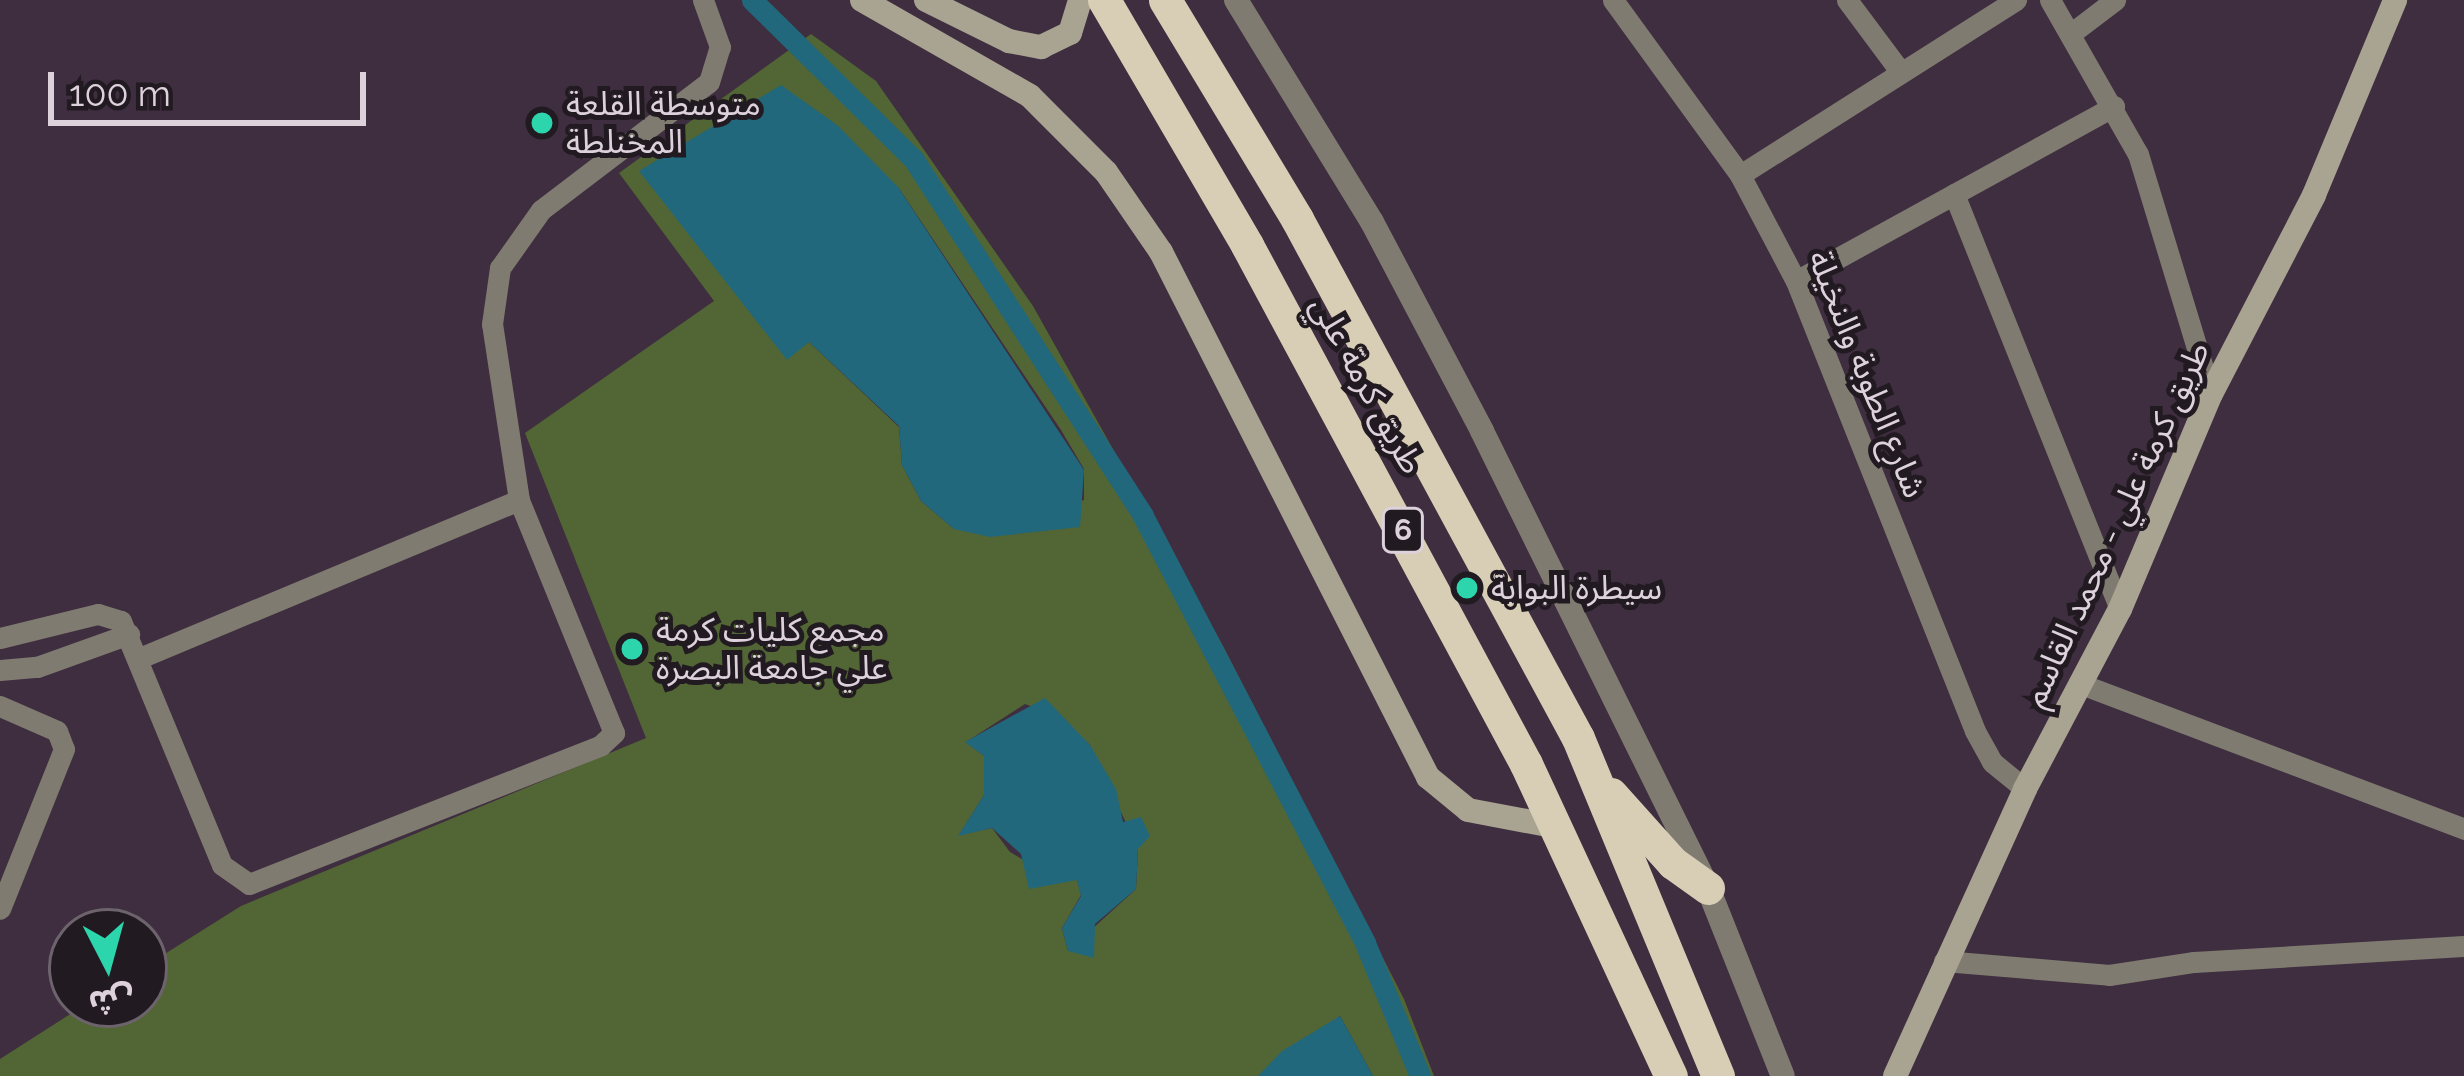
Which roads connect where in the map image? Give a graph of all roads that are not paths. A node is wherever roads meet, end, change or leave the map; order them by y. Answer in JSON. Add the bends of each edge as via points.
{"nodes":[{"id":1,"x":703,"y":0,"type":"edge"},
{"id":2,"x":862,"y":0,"type":"edge"},
{"id":3,"x":926,"y":0,"type":"edge"},
{"id":4,"x":1080,"y":0,"type":"edge"},
{"id":5,"x":1104,"y":0,"type":"edge"},
{"id":6,"x":1165,"y":0,"type":"edge"},
{"id":7,"x":1236,"y":0,"type":"edge"},
{"id":8,"x":1613,"y":0,"type":"edge"},
{"id":9,"x":1847,"y":0,"type":"edge"},
{"id":10,"x":2016,"y":0,"type":"edge"},
{"id":11,"x":2050,"y":0,"type":"edge"},
{"id":12,"x":2115,"y":0,"type":"edge"},
{"id":13,"x":2395,"y":0,"type":"edge"},
{"id":14,"x":2072,"y":32,"type":"junction"},
{"id":15,"x":1900,"y":71,"type":"junction"},
{"id":16,"x":2114,"y":106,"type":"junction"},
{"id":17,"x":1740,"y":175,"type":"junction"},
{"id":18,"x":1954,"y":194,"type":"junction"},
{"id":19,"x":1796,"y":281,"type":"junction"},
{"id":20,"x":1343,"y":303,"type":"junction"},
{"id":21,"x":1292,"y":330,"type":"junction"},
{"id":22,"x":1376,"y":364,"type":"junction"},
{"id":23,"x":1328,"y":391,"type":"junction"},
{"id":24,"x":2211,"y":394,"type":"junction"},
{"id":25,"x":519,"y":500,"type":"junction"},
{"id":26,"x":2120,"y":609,"type":"junction"},
{"id":27,"x":129,"y":634,"type":"junction"},
{"id":28,"x":0,"y":638,"type":"edge"},
{"id":29,"x":140,"y":658,"type":"junction"},
{"id":30,"x":4,"y":677,"type":"edge"},
{"id":31,"x":2081,"y":684,"type":"junction"},
{"id":32,"x":0,"y":706,"type":"edge"},
{"id":33,"x":1600,"y":785,"type":"junction"},
{"id":34,"x":2025,"y":789,"type":"junction"},
{"id":35,"x":1558,"y":827,"type":"junction"},
{"id":36,"x":2464,"y":829,"type":"edge"},
{"id":37,"x":1708,"y":888,"type":"junction"},
{"id":38,"x":0,"y":909,"type":"edge"},
{"id":39,"x":2464,"y":946,"type":"edge"},
{"id":40,"x":1944,"y":962,"type":"junction"},
{"id":41,"x":1716,"y":1074,"type":"edge"},
{"id":42,"x":1671,"y":1076,"type":"edge"},
{"id":43,"x":1783,"y":1076,"type":"edge"},
{"id":44,"x":1895,"y":1076,"type":"edge"}],
"edges":[{"from":1,"to":25,"type":"street","via":[[720,47],[709,82],[541,210],[500,268],[492,324]]},
{"from":2,"to":35,"type":"main road","via":[[1030,96],[1106,172],[1160,252],[1428,777],[1468,810]]},
{"from":3,"to":4,"type":"main road","via":[[1010,41],[1041,47],[1070,33]]},
{"from":5,"to":21,"type":"highway","name":"طريق كرمة علي","number":"6"},
{"from":6,"to":20,"type":"highway","name":"طريق كرمة علي","number":"6"},
{"from":7,"to":37,"type":"street","via":[[1383,242]]},
{"from":8,"to":17,"type":"street","name":"شارع الطوبة والنخيلة"},
{"from":9,"to":15,"type":"street"},
{"from":10,"to":15,"type":"street"},
{"from":11,"to":14,"type":"street"},
{"from":12,"to":14,"type":"street"},
{"from":13,"to":24,"type":"main road","name":"طريق كرمة علي - محمد القاسم","via":[[2314,195]]},
{"from":14,"to":16,"type":"street"},
{"from":15,"to":17,"type":"street"},
{"from":16,"to":18,"type":"street"},
{"from":16,"to":24,"type":"street","via":[[2156,198]]},
{"from":17,"to":19,"type":"street","name":"شارع الطوبة والنخيلة"},
{"from":18,"to":19,"type":"street"},
{"from":18,"to":26,"type":"street"},
{"from":19,"to":34,"type":"street","name":"شارع الطوبة والنخيلة","via":[[1975,731],[1992,762]]},
{"from":20,"to":21,"type":"highway"},
{"from":20,"to":22,"type":"highway","name":"طريق كرمة علي","number":"6"},
{"from":21,"to":23,"type":"highway","name":"طريق كرمة علي","number":"6"},
{"from":22,"to":23,"type":"highway"},
{"from":22,"to":33,"type":"highway","name":"طريق كرمة علي","number":"6"},
{"from":23,"to":35,"type":"highway","name":"طريق كرمة علي","number":"6"},
{"from":24,"to":26,"type":"main road","name":"طريق كرمة علي - محمد القاسم"},
{"from":25,"to":29,"type":"street"},
{"from":25,"to":29,"type":"street","via":[[614,723],[601,745],[260,881],[237,883],[221,865]]},
{"from":26,"to":31,"type":"main road","name":"طريق كرمة علي - محمد القاسم"},
{"from":27,"to":28,"type":"street","via":[[121,621],[98,614]]},
{"from":27,"to":29,"type":"street"},
{"from":27,"to":30,"type":"street"},
{"from":31,"to":34,"type":"main road","name":"طريق كرمة علي - محمد القاسم"},
{"from":31,"to":36,"type":"street"},
{"from":32,"to":38,"type":"street","via":[[57,731],[64,749]]},
{"from":33,"to":37,"type":"highway","via":[[1672,863]]},
{"from":33,"to":41,"type":"highway","name":"طريق كرمة علي","number":"6"},
{"from":34,"to":40,"type":"main road","name":"طريق كرمة علي - محمد القاسم"},
{"from":35,"to":42,"type":"highway","name":"طريق كرمة علي","number":"6"},
{"from":37,"to":43,"type":"street"},
{"from":39,"to":40,"type":"street","via":[[2194,962],[2109,975]]},
{"from":40,"to":44,"type":"main road","name":"طريق كرمة علي - محمد القاسم"}]}
